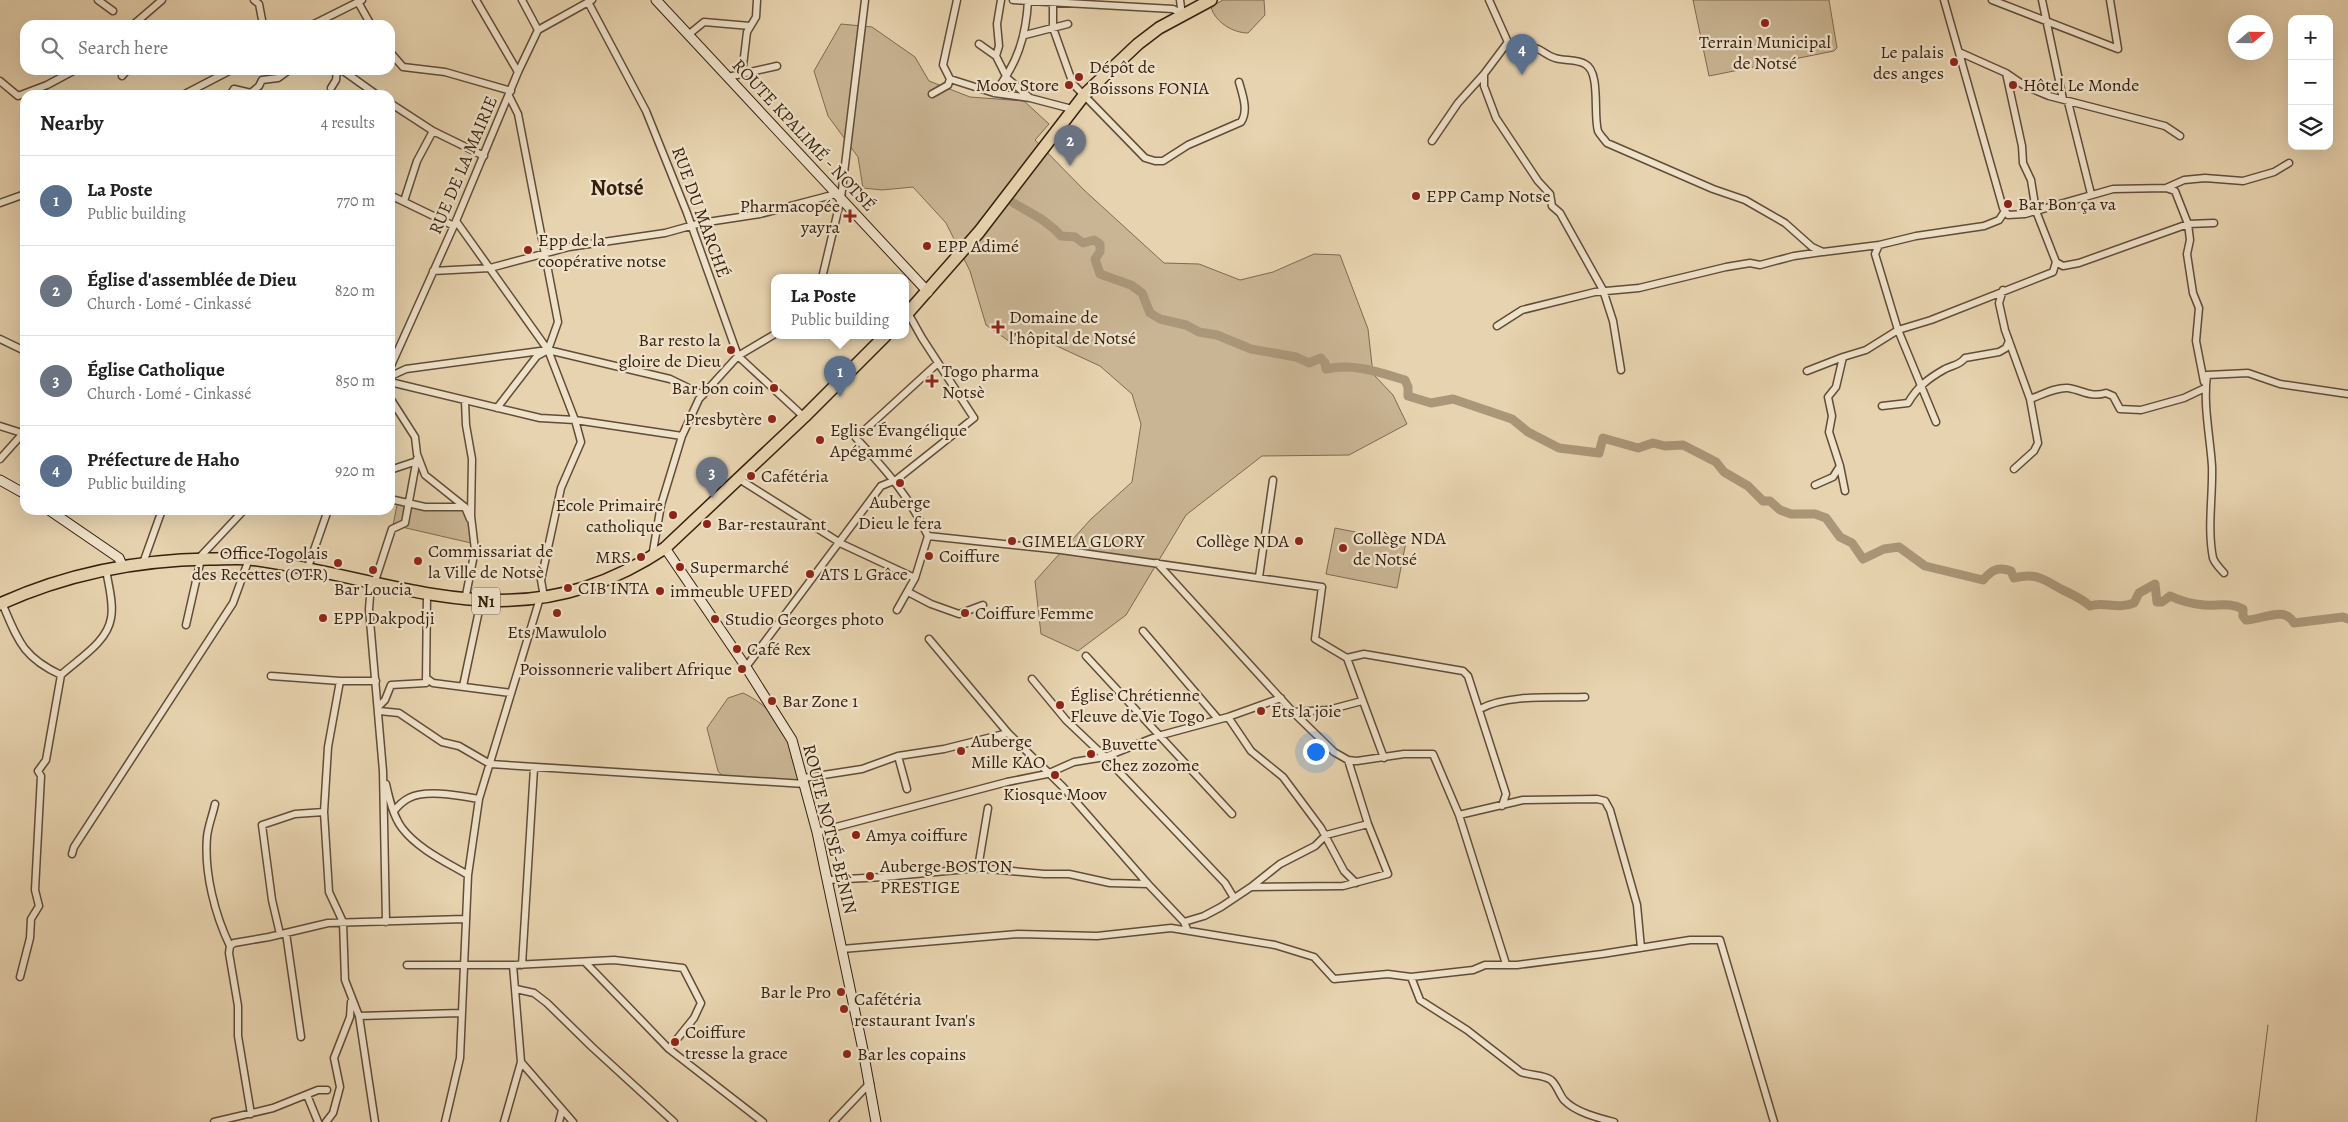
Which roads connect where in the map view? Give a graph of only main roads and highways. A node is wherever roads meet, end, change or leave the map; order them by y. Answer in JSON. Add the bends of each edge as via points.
{"nodes":[{"id":1,"x":656,"y":0,"type":"edge"},
{"id":2,"x":1211,"y":0,"type":"edge"},
{"id":3,"x":928,"y":292,"type":"junction"},
{"id":4,"x":909,"y":312,"type":"edge"},
{"id":5,"x":878,"y":339,"type":"edge"},
{"id":6,"x":0,"y":480,"type":"edge"},
{"id":7,"x":20,"y":491,"type":"edge"},
{"id":8,"x":56,"y":515,"type":"edge"},
{"id":9,"x":665,"y":548,"type":"junction"},
{"id":10,"x":122,"y":566,"type":"junction"},
{"id":11,"x":1,"y":603,"type":"edge"},
{"id":12,"x":876,"y":1122,"type":"edge"}],
"edges":[{"from":1,"to":3,"type":"main road","name":"ROUTE KPALIMÉ - NOTSÉ"},
{"from":2,"to":3,"type":"highway","via":[[1182,14],[1138,44],[1084,94],[979,232]]},
{"from":3,"to":4,"type":"highway"},
{"from":5,"to":9,"type":"highway","number":"N1","via":[[804,416]]},
{"from":6,"to":7,"type":"main road"},
{"from":8,"to":10,"type":"main road","via":[[119,558]]},
{"from":9,"to":10,"type":"highway","number":"N1","via":[[596,583],[542,598],[481,601],[427,594],[249,559],[199,559]]},
{"from":9,"to":12,"type":"main road","name":"ROUTE NOTSÉ-BÉNIN","via":[[785,726],[817,832]]},
{"from":10,"to":11,"type":"highway","number":"N1","via":[[48,585]]}]}
